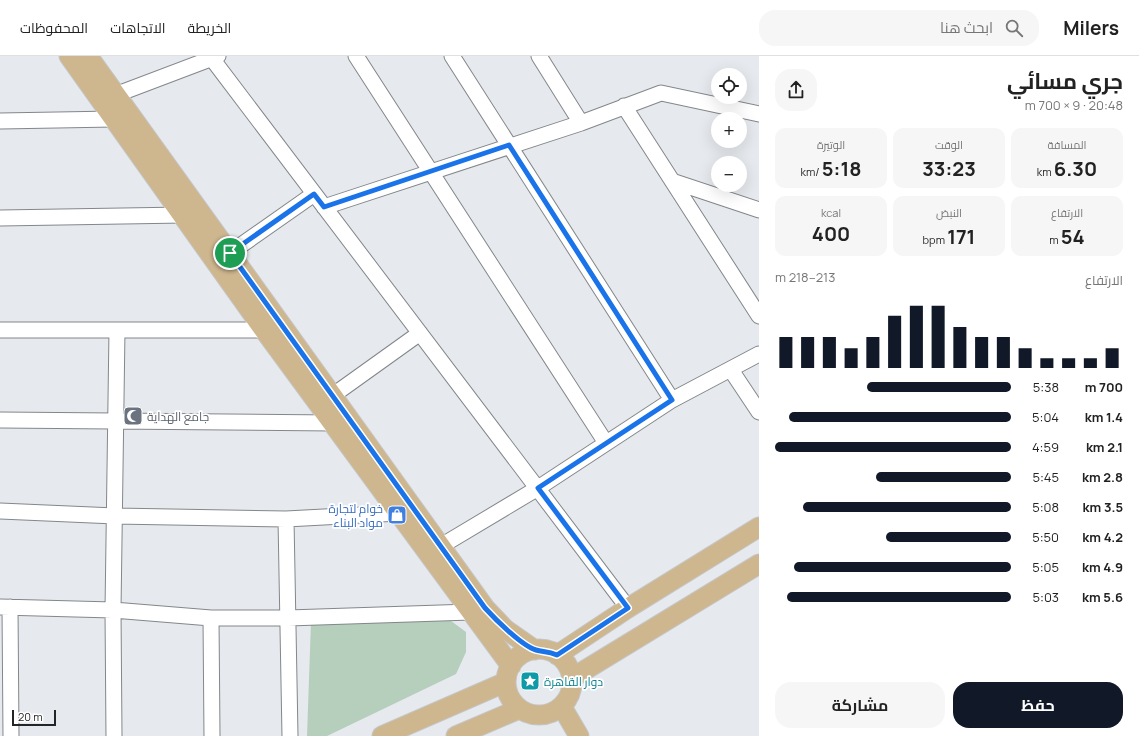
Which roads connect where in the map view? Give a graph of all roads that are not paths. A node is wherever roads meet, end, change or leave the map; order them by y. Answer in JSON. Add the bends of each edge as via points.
{"nodes":[{"id":1,"x":69,"y":56,"type":"edge"},
{"id":2,"x":88,"y":56,"type":"edge"},
{"id":3,"x":356,"y":56,"type":"edge"},
{"id":4,"x":452,"y":56,"type":"edge"},
{"id":5,"x":539,"y":56,"type":"edge"},
{"id":6,"x":213,"y":57,"type":"edge"},
{"id":7,"x":116,"y":94,"type":"junction"},
{"id":8,"x":624,"y":106,"type":"junction"},
{"id":9,"x":759,"y":114,"type":"edge"},
{"id":10,"x":114,"y":118,"type":"junction"},
{"id":11,"x":0,"y":121,"type":"edge"},
{"id":12,"x":581,"y":123,"type":"junction"},
{"id":13,"x":509,"y":145,"type":"junction"},
{"id":14,"x":430,"y":171,"type":"junction"},
{"id":15,"x":672,"y":181,"type":"junction"},
{"id":16,"x":314,"y":194,"type":"junction"},
{"id":17,"x":324,"y":207,"type":"junction"},
{"id":18,"x":759,"y":210,"type":"edge"},
{"id":19,"x":184,"y":215,"type":"junction"},
{"id":20,"x":0,"y":218,"type":"edge"},
{"id":21,"x":230,"y":253,"type":"junction"},
{"id":22,"x":759,"y":316,"type":"edge"},
{"id":23,"x":0,"y":330,"type":"edge"},
{"id":24,"x":117,"y":330,"type":"junction"},
{"id":25,"x":264,"y":330,"type":"junction"},
{"id":26,"x":420,"y":333,"type":"junction"},
{"id":27,"x":759,"y":354,"type":"edge"},
{"id":28,"x":731,"y":370,"type":"junction"},
{"id":29,"x":332,"y":396,"type":"junction"},
{"id":30,"x":672,"y":400,"type":"junction"},
{"id":31,"x":759,"y":412,"type":"edge"},
{"id":32,"x":0,"y":420,"type":"edge"},
{"id":33,"x":116,"y":422,"type":"junction"},
{"id":34,"x":334,"y":423,"type":"junction"},
{"id":35,"x":606,"y":443,"type":"junction"},
{"id":36,"x":538,"y":488,"type":"junction"},
{"id":37,"x":0,"y":511,"type":"edge"},
{"id":38,"x":399,"y":513,"type":"junction"},
{"id":39,"x":115,"y":516,"type":"junction"},
{"id":40,"x":286,"y":519,"type":"junction"},
{"id":41,"x":759,"y":527,"type":"edge"},
{"id":42,"x":441,"y":546,"type":"junction"},
{"id":43,"x":759,"y":564,"type":"edge"},
{"id":44,"x":5,"y":607,"type":"edge"},
{"id":45,"x":628,"y":608,"type":"junction"},
{"id":46,"x":113,"y":610,"type":"junction"},
{"id":47,"x":471,"y":612,"type":"junction"},
{"id":48,"x":211,"y":618,"type":"junction"},
{"id":49,"x":288,"y":618,"type":"junction"},
{"id":50,"x":536,"y":650,"type":"junction"},
{"id":51,"x":557,"y":655,"type":"junction"},
{"id":52,"x":509,"y":674,"type":"junction"},
{"id":53,"x":572,"y":678,"type":"junction"},
{"id":54,"x":562,"y":706,"type":"junction"},
{"id":55,"x":519,"y":709,"type":"junction"},
{"id":56,"x":11,"y":736,"type":"edge"},
{"id":57,"x":114,"y":736,"type":"edge"},
{"id":58,"x":212,"y":736,"type":"edge"},
{"id":59,"x":290,"y":736,"type":"edge"},
{"id":60,"x":382,"y":736,"type":"edge"},
{"id":61,"x":456,"y":736,"type":"edge"},
{"id":62,"x":578,"y":736,"type":"edge"}],
"edges":[{"from":1,"to":10,"type":"main road"},
{"from":2,"to":7,"type":"main road"},
{"from":3,"to":14,"type":"street"},
{"from":4,"to":13,"type":"street"},
{"from":5,"to":12,"type":"street"},
{"from":6,"to":7,"type":"street"},
{"from":6,"to":16,"type":"street"},
{"from":7,"to":21,"type":"main road"},
{"from":8,"to":9,"type":"street","via":[[661,93]]},
{"from":8,"to":12,"type":"street"},
{"from":8,"to":15,"type":"street"},
{"from":10,"to":11,"type":"street"},
{"from":10,"to":19,"type":"main road"},
{"from":12,"to":13,"type":"street"},
{"from":13,"to":14,"type":"street"},
{"from":13,"to":30,"type":"street"},
{"from":14,"to":17,"type":"street"},
{"from":14,"to":35,"type":"street"},
{"from":15,"to":18,"type":"street"},
{"from":15,"to":22,"type":"street"},
{"from":16,"to":17,"type":"street"},
{"from":16,"to":21,"type":"street"},
{"from":17,"to":26,"type":"street"},
{"from":19,"to":20,"type":"street"},
{"from":19,"to":25,"type":"main road"},
{"from":21,"to":29,"type":"main road"},
{"from":23,"to":24,"type":"street"},
{"from":24,"to":25,"type":"street"},
{"from":24,"to":33,"type":"street"},
{"from":25,"to":34,"type":"main road"},
{"from":26,"to":29,"type":"street"},
{"from":26,"to":36,"type":"street"},
{"from":27,"to":28,"type":"street"},
{"from":28,"to":30,"type":"street"},
{"from":28,"to":31,"type":"street"},
{"from":29,"to":42,"type":"main road"},
{"from":30,"to":35,"type":"street"},
{"from":32,"to":33,"type":"street"},
{"from":33,"to":34,"type":"street"},
{"from":33,"to":39,"type":"street"},
{"from":34,"to":38,"type":"main road"},
{"from":35,"to":36,"type":"street"},
{"from":36,"to":42,"type":"street"},
{"from":36,"to":45,"type":"street"},
{"from":37,"to":39,"type":"street"},
{"from":38,"to":40,"type":"street"},
{"from":38,"to":47,"type":"main road"},
{"from":39,"to":40,"type":"street"},
{"from":39,"to":46,"type":"street"},
{"from":40,"to":49,"type":"street"},
{"from":41,"to":45,"type":"main road"},
{"from":42,"to":50,"type":"main road","via":[[485,608],[505,629]]},
{"from":43,"to":53,"type":"main road"},
{"from":44,"to":46,"type":"street"},
{"from":44,"to":56,"type":"street"},
{"from":45,"to":51,"type":"main road"},
{"from":46,"to":48,"type":"street"},
{"from":46,"to":57,"type":"street"},
{"from":47,"to":49,"type":"street"},
{"from":47,"to":52,"type":"main road"},
{"from":48,"to":49,"type":"street"},
{"from":48,"to":58,"type":"street"},
{"from":49,"to":59,"type":"street"},
{"from":50,"to":51,"type":"main road","via":[[546,650]]},
{"from":50,"to":52,"type":"main road","via":[[526,652],[518,658]]},
{"from":51,"to":53,"type":"main road","via":[[564,661]]},
{"from":52,"to":55,"type":"main road","via":[[510,697]]},
{"from":52,"to":60,"type":"main road"},
{"from":53,"to":54,"type":"main road","via":[[572,689]]},
{"from":54,"to":55,"type":"main road","via":[[545,715]]},
{"from":54,"to":62,"type":"main road"},
{"from":55,"to":61,"type":"main road"}]}
